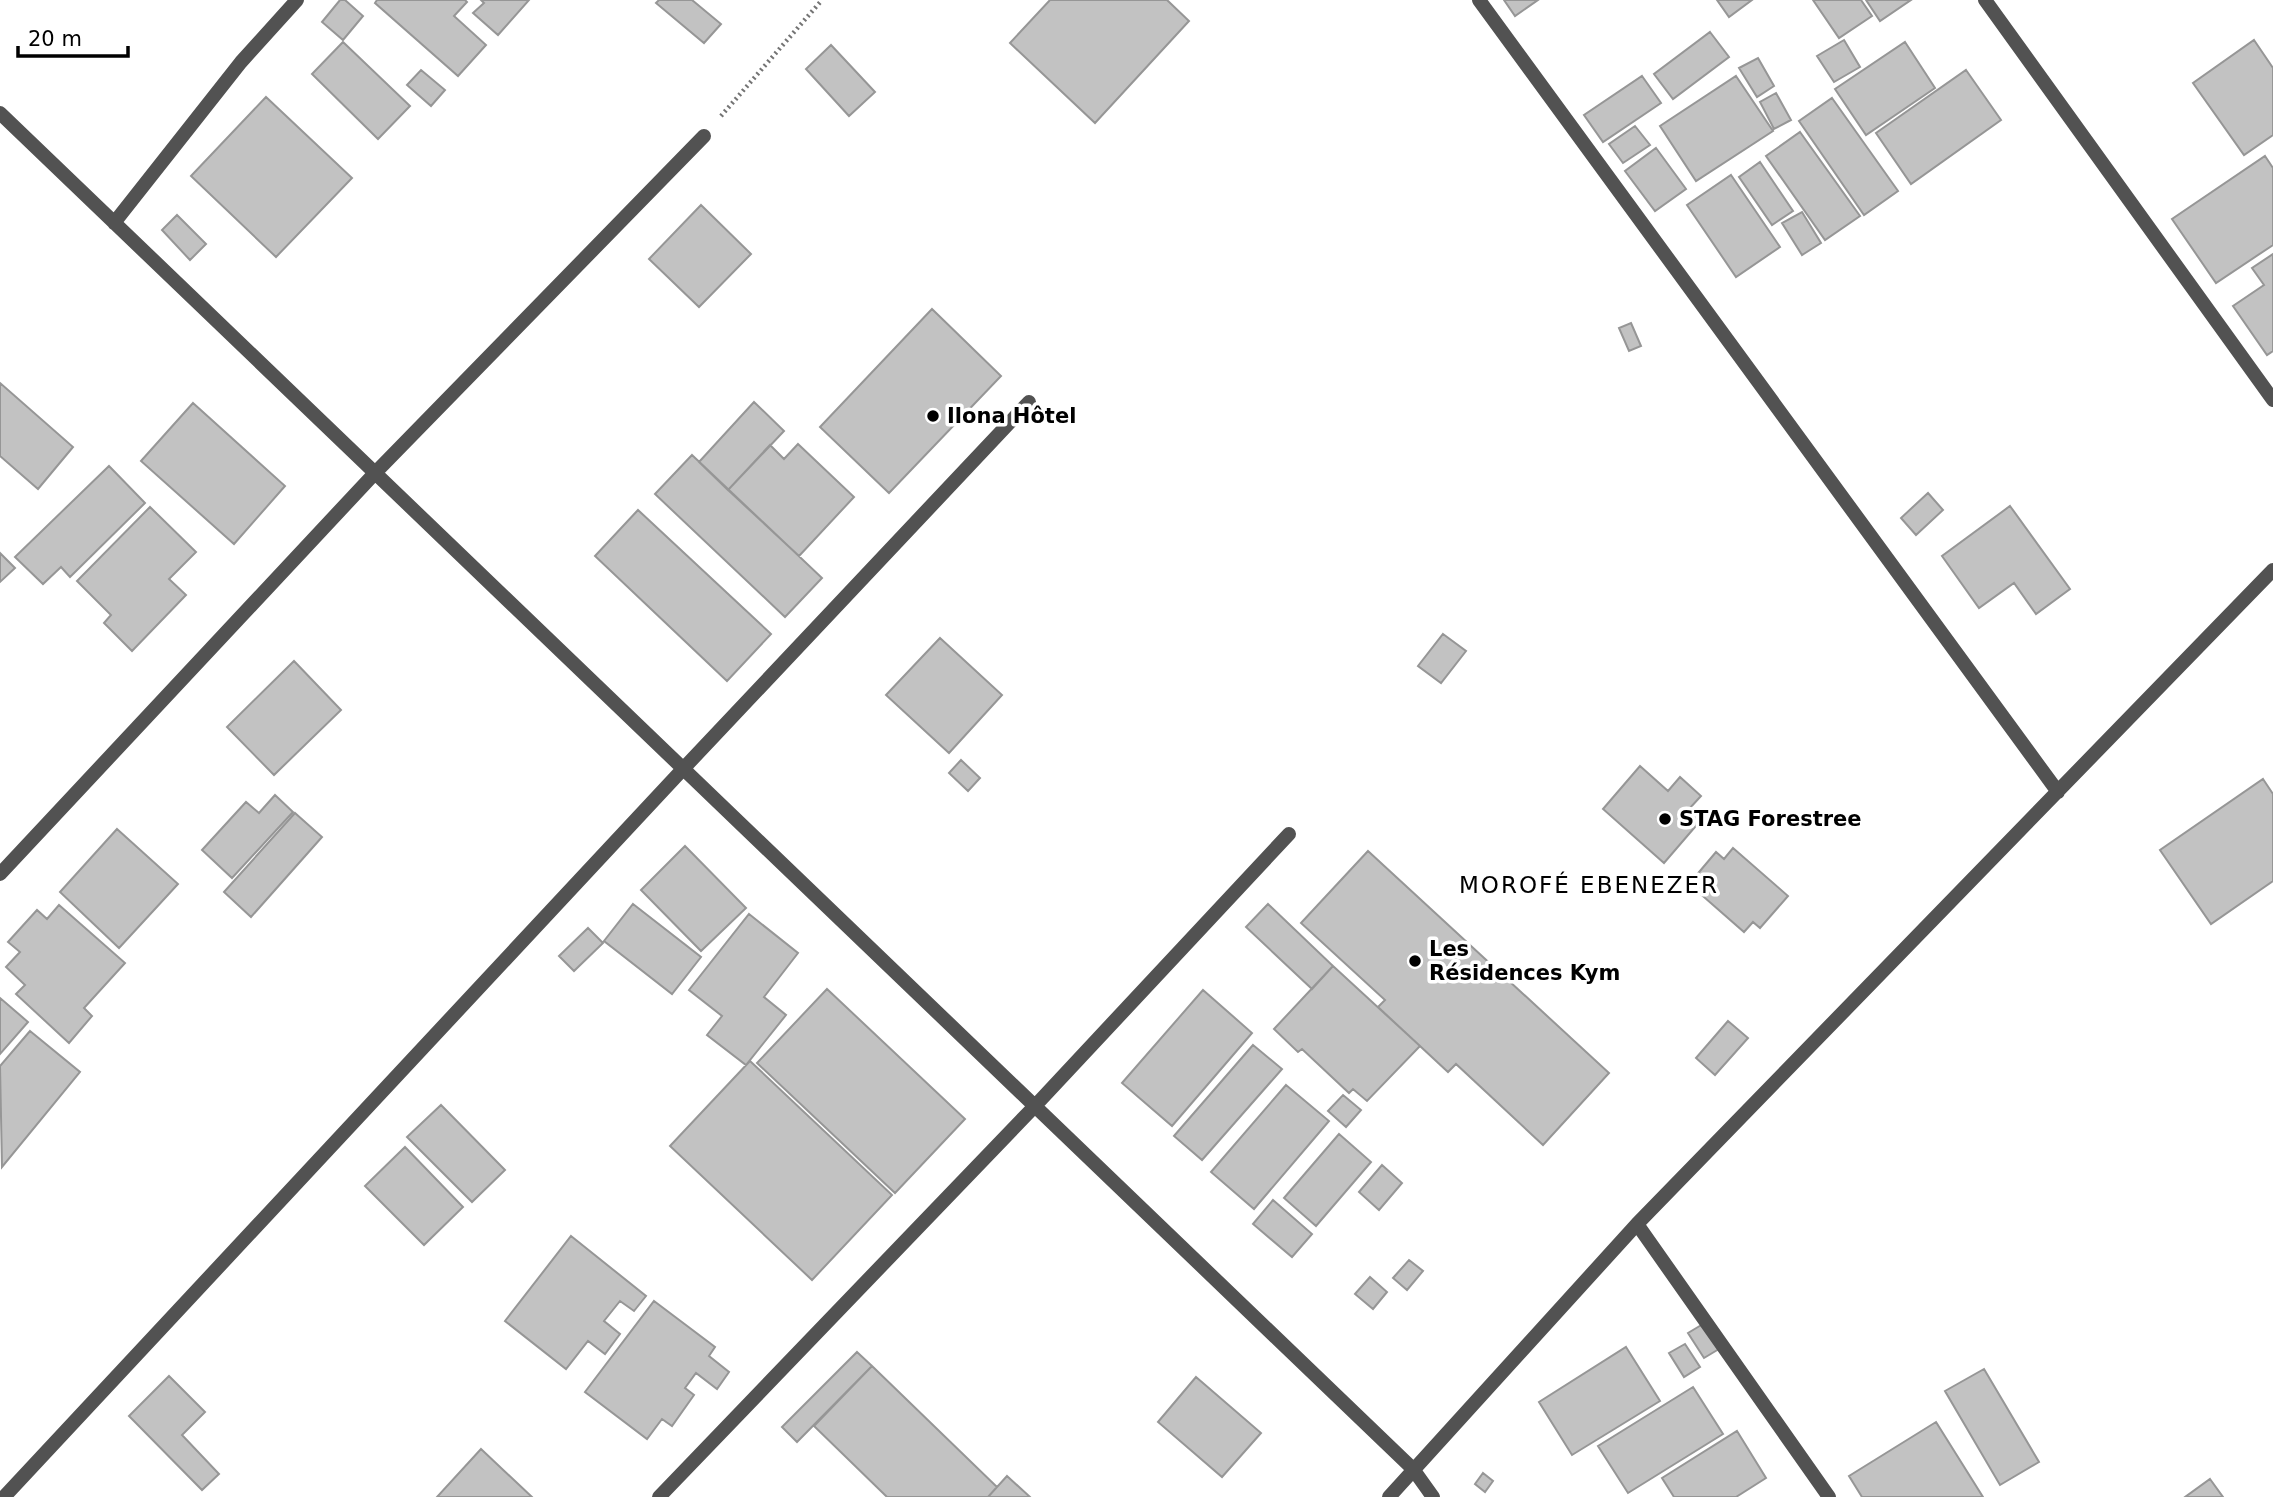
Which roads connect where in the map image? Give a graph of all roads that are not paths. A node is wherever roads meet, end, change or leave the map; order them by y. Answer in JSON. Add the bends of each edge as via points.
{"nodes":[{"id":1,"x":297,"y":0,"type":"edge"},
{"id":2,"x":1479,"y":0,"type":"edge"},
{"id":3,"x":1985,"y":0,"type":"edge"},
{"id":4,"x":0,"y":115,"type":"edge"},
{"id":5,"x":704,"y":135,"type":"road end"},
{"id":6,"x":114,"y":223,"type":"junction"},
{"id":7,"x":2273,"y":400,"type":"edge"},
{"id":8,"x":1029,"y":402,"type":"dead end"},
{"id":9,"x":374,"y":473,"type":"junction"},
{"id":10,"x":2273,"y":570,"type":"edge"},
{"id":11,"x":683,"y":769,"type":"junction"},
{"id":12,"x":2058,"y":792,"type":"junction"},
{"id":13,"x":1289,"y":834,"type":"dead end"},
{"id":14,"x":0,"y":874,"type":"edge"},
{"id":15,"x":1034,"y":1107,"type":"junction"},
{"id":16,"x":1637,"y":1224,"type":"junction"},
{"id":17,"x":1413,"y":1469,"type":"junction"},
{"id":18,"x":4,"y":1497,"type":"edge"},
{"id":19,"x":659,"y":1497,"type":"edge"},
{"id":20,"x":1390,"y":1497,"type":"edge"},
{"id":21,"x":1433,"y":1497,"type":"edge"},
{"id":22,"x":1829,"y":1497,"type":"edge"}],
"edges":[{"from":1,"to":6,"type":"street","via":[[241,62]]},
{"from":2,"to":12,"type":"street"},
{"from":3,"to":7,"type":"street"},
{"from":4,"to":6,"type":"street"},
{"from":5,"to":9,"type":"street"},
{"from":6,"to":9,"type":"street"},
{"from":8,"to":11,"type":"street"},
{"from":9,"to":11,"type":"street"},
{"from":9,"to":14,"type":"street"},
{"from":10,"to":12,"type":"street"},
{"from":11,"to":15,"type":"street"},
{"from":11,"to":18,"type":"street"},
{"from":12,"to":16,"type":"street"},
{"from":13,"to":15,"type":"street"},
{"from":15,"to":17,"type":"street"},
{"from":15,"to":19,"type":"street"},
{"from":16,"to":17,"type":"street"},
{"from":16,"to":22,"type":"street"},
{"from":17,"to":20,"type":"street"},
{"from":17,"to":21,"type":"street"}]}
